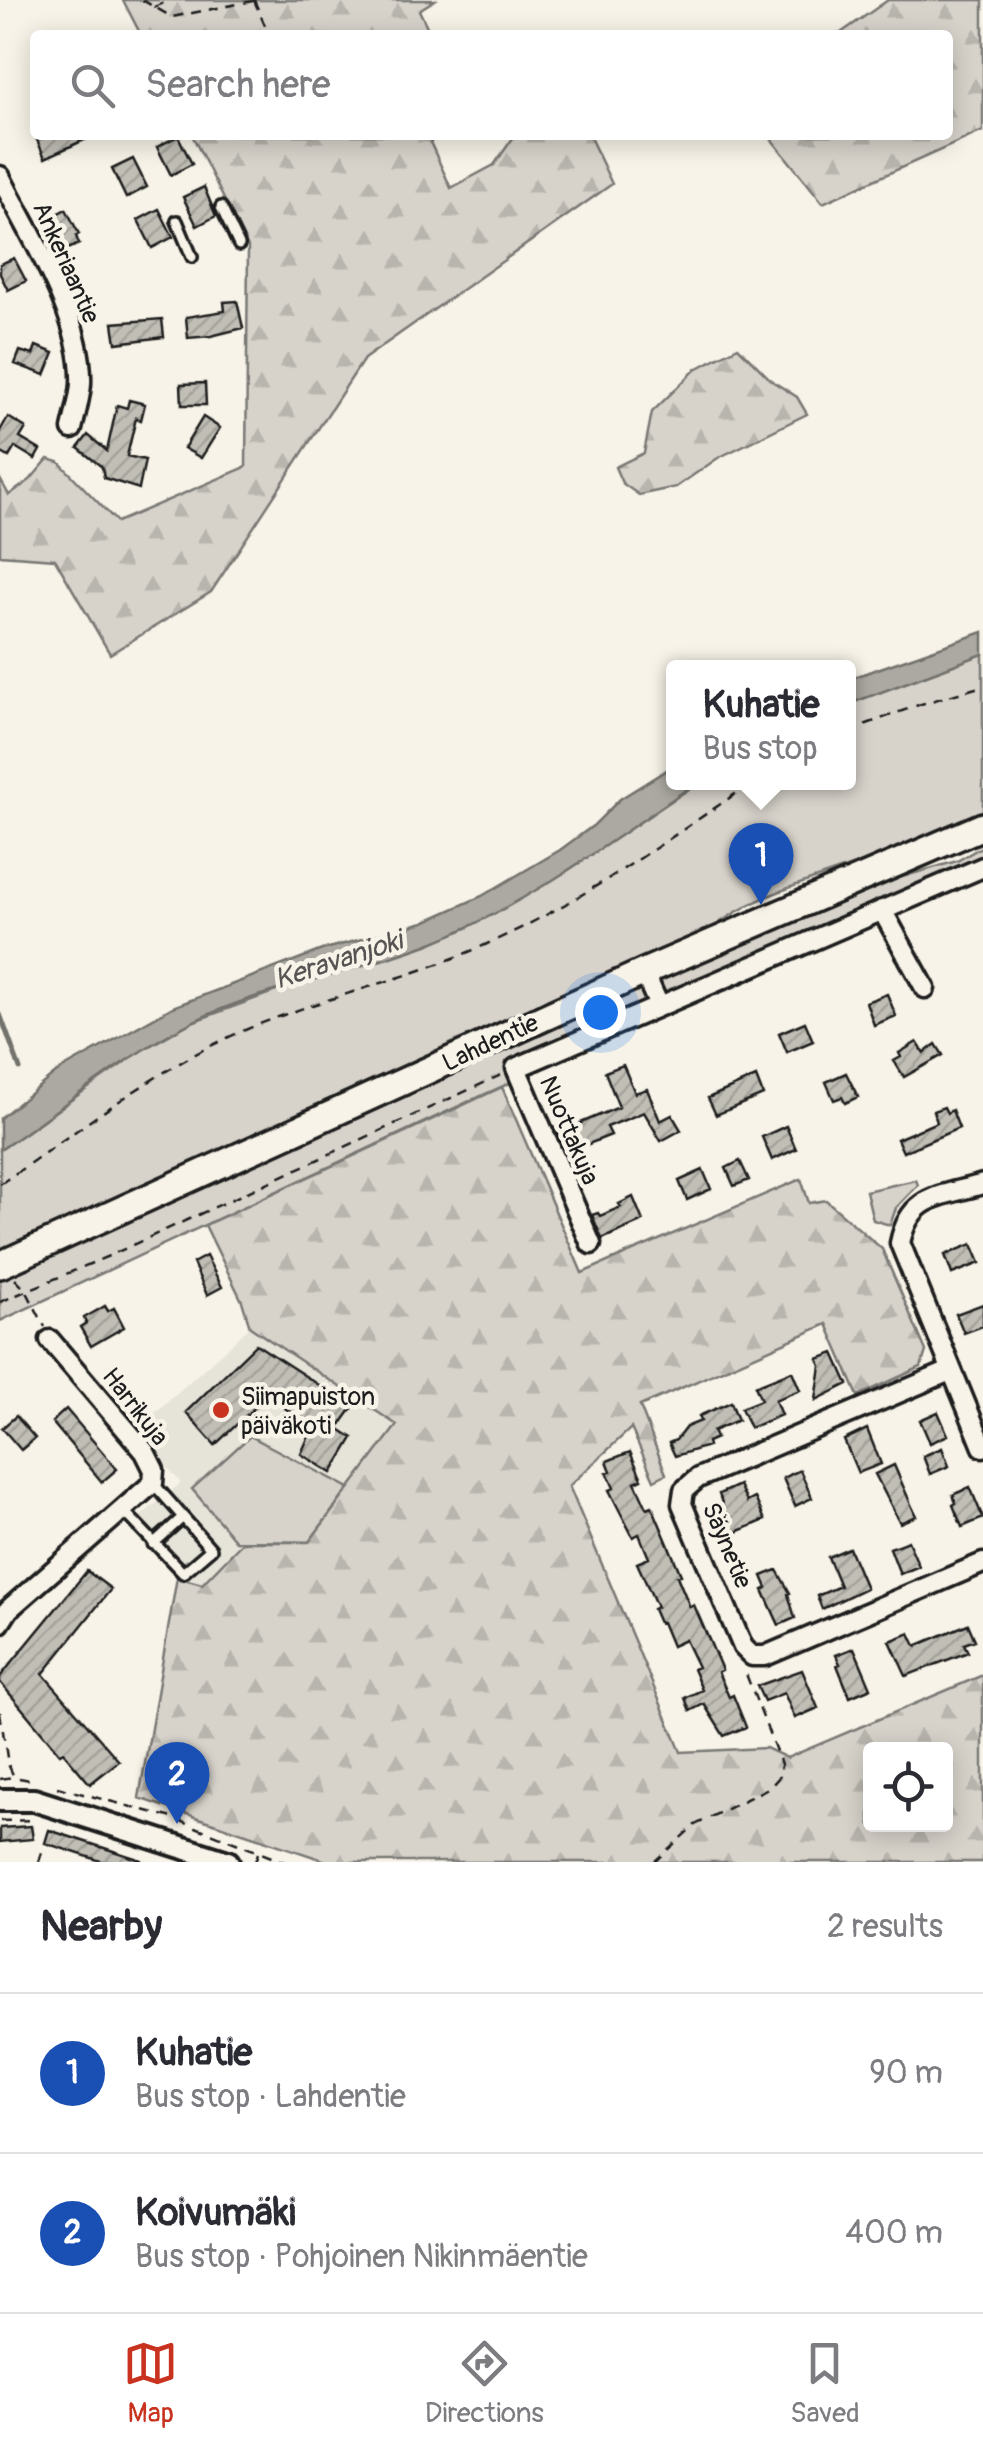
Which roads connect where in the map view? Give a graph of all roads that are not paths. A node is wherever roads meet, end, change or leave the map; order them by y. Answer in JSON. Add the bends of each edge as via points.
{"nodes":[{"id":1,"x":0,"y":176,"type":"edge"},
{"id":2,"x":221,"y":207,"type":"dead end"},
{"id":3,"x":176,"y":221,"type":"dead end"},
{"id":4,"x":239,"y":246,"type":"dead end"},
{"id":5,"x":192,"y":258,"type":"dead end"},
{"id":6,"x":72,"y":429,"type":"dead end"},
{"id":7,"x":983,"y":826,"type":"edge"},
{"id":8,"x":983,"y":867,"type":"edge"},
{"id":9,"x":882,"y":910,"type":"junction"},
{"id":10,"x":644,"y":972,"type":"junction"},
{"id":11,"x":925,"y":988,"type":"dead end"},
{"id":12,"x":659,"y":1006,"type":"junction"},
{"id":13,"x":983,"y":1184,"type":"edge"},
{"id":14,"x":591,"y":1244,"type":"dead end"},
{"id":15,"x":0,"y":1266,"type":"edge"},
{"id":16,"x":50,"y":1340,"type":"road end"},
{"id":17,"x":950,"y":1371,"type":"junction"},
{"id":18,"x":983,"y":1447,"type":"edge"},
{"id":19,"x":153,"y":1483,"type":"junction"},
{"id":20,"x":124,"y":1510,"type":"junction"},
{"id":21,"x":183,"y":1517,"type":"junction"},
{"id":22,"x":153,"y":1544,"type":"junction"},
{"id":23,"x":983,"y":1563,"type":"edge"},
{"id":24,"x":0,"y":1622,"type":"edge"},
{"id":25,"x":0,"y":1798,"type":"edge"},
{"id":26,"x":228,"y":1862,"type":"edge"}],
"edges":[{"from":1,"to":6,"type":"street","name":"Ankeriaantie","via":[[75,335],[81,383]]},
{"from":2,"to":4,"type":"lane"},
{"from":3,"to":5,"type":"lane"},
{"from":7,"to":10,"type":"main road","name":"Lahdentie"},
{"from":8,"to":9,"type":"street","name":"Nuottakuja"},
{"from":9,"to":11,"type":"street"},
{"from":9,"to":12,"type":"street","name":"Nuottakuja"},
{"from":10,"to":12,"type":"street"},
{"from":10,"to":15,"type":"main road","name":"Lahdentie"},
{"from":12,"to":14,"type":"street","name":"Nuottakuja","via":[[516,1068]]},
{"from":13,"to":17,"type":"street","via":[[918,1203],[900,1243]]},
{"from":16,"to":19,"type":"street","name":"Harrikuja","via":[[145,1452]]},
{"from":17,"to":18,"type":"street"},
{"from":17,"to":23,"type":"street","name":"Säynetie","via":[[698,1478],[684,1490],[682,1504],[752,1656]]},
{"from":19,"to":20,"type":"street","name":"Harrikuja"},
{"from":19,"to":21,"type":"lane"},
{"from":20,"to":22,"type":"lane"},
{"from":20,"to":24,"type":"street","name":"Harrikuja"},
{"from":21,"to":22,"type":"lane"},
{"from":21,"to":22,"type":"lane","via":[[210,1549],[183,1573]]},
{"from":25,"to":26,"type":"street","via":[[34,1800]]}]}
